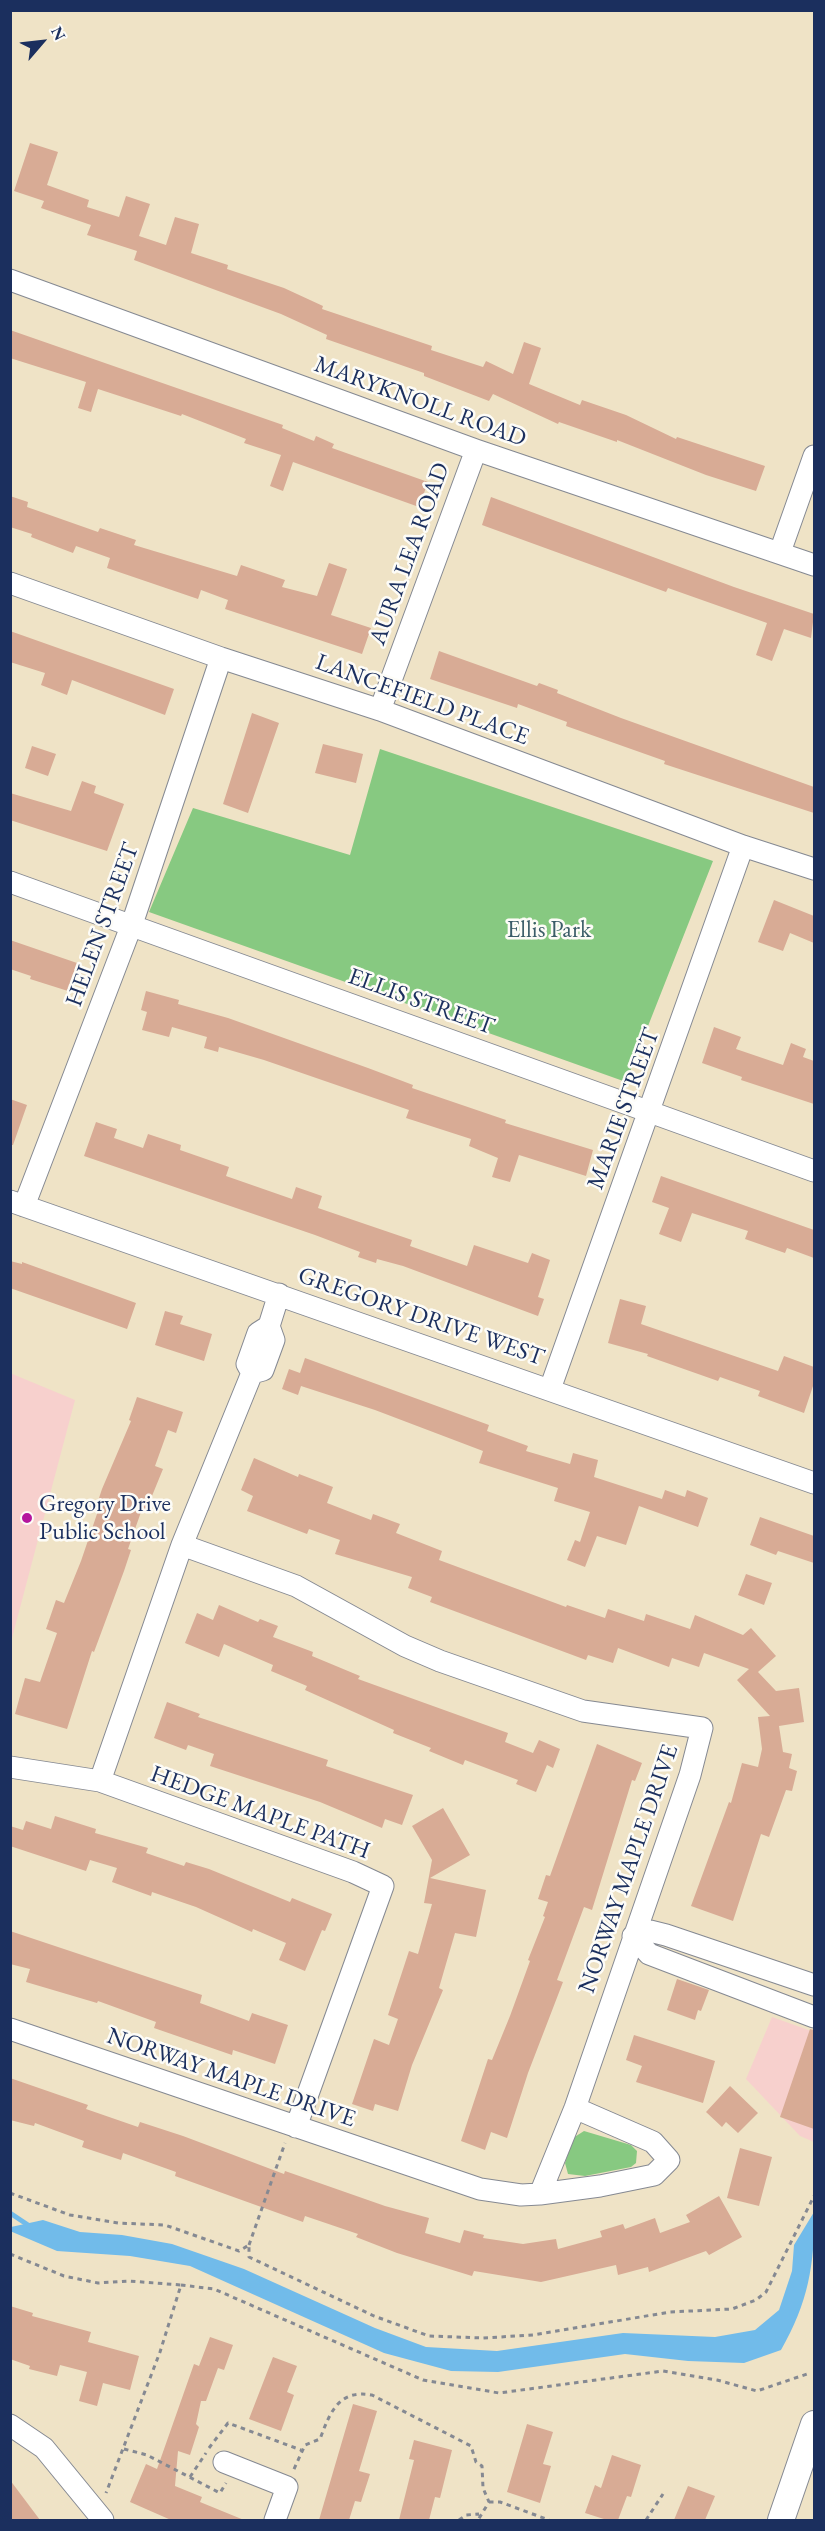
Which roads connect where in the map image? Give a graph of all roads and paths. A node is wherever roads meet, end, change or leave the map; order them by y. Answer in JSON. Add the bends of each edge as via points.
{"nodes":[{"id":1,"x":10,"y":280,"type":"edge"},
{"id":2,"x":476,"y":450,"type":"junction"},
{"id":3,"x":814,"y":456,"type":"edge"},
{"id":4,"x":780,"y":552,"type":"junction"},
{"id":5,"x":814,"y":565,"type":"edge"},
{"id":6,"x":10,"y":583,"type":"edge"},
{"id":7,"x":221,"y":658,"type":"junction"},
{"id":8,"x":380,"y":710,"type":"junction"},
{"id":9,"x":743,"y":846,"type":"junction"},
{"id":10,"x":814,"y":869,"type":"edge"},
{"id":11,"x":10,"y":882,"type":"edge"},
{"id":12,"x":132,"y":924,"type":"junction"},
{"id":13,"x":651,"y":1112,"type":"junction"},
{"id":14,"x":814,"y":1171,"type":"edge"},
{"id":15,"x":17,"y":1203,"type":"edge"},
{"id":16,"x":279,"y":1294,"type":"junction"},
{"id":17,"x":550,"y":1389,"type":"junction"},
{"id":18,"x":814,"y":1483,"type":"edge"},
{"id":19,"x":182,"y":1545,"type":"junction"},
{"id":20,"x":10,"y":1767,"type":"edge"},
{"id":21,"x":99,"y":1780,"type":"junction"},
{"id":22,"x":633,"y":1936,"type":"junction"},
{"id":23,"x":814,"y":1985,"type":"edge"},
{"id":24,"x":814,"y":2018,"type":"edge"},
{"id":25,"x":10,"y":2029,"type":"edge"},
{"id":26,"x":575,"y":2108,"type":"junction"},
{"id":27,"x":294,"y":2126,"type":"junction"},
{"id":28,"x":10,"y":2193,"type":"edge"},
{"id":29,"x":540,"y":2194,"type":"junction"},
{"id":30,"x":814,"y":2196,"type":"edge"},
{"id":31,"x":249,"y":2245,"type":"junction"},
{"id":32,"x":10,"y":2254,"type":"edge"},
{"id":33,"x":181,"y":2285,"type":"junction"},
{"id":34,"x":807,"y":2374,"type":"dead end"},
{"id":35,"x":814,"y":2424,"type":"edge"},
{"id":36,"x":10,"y":2425,"type":"edge"},
{"id":37,"x":123,"y":2449,"type":"junction"},
{"id":38,"x":301,"y":2450,"type":"junction"},
{"id":39,"x":230,"y":2464,"type":"joint"},
{"id":40,"x":190,"y":2477,"type":"junction"},
{"id":41,"x":286,"y":2487,"type":"junction"},
{"id":42,"x":663,"y":2494,"type":"dead end"},
{"id":43,"x":489,"y":2502,"type":"junction"},
{"id":44,"x":479,"y":2514,"type":"junction"},
{"id":45,"x":99,"y":2515,"type":"edge"},
{"id":46,"x":275,"y":2520,"type":"edge"},
{"id":47,"x":459,"y":2520,"type":"edge"},
{"id":48,"x":478,"y":2520,"type":"edge"},
{"id":49,"x":549,"y":2520,"type":"edge"},
{"id":50,"x":646,"y":2520,"type":"edge"},
{"id":51,"x":781,"y":2520,"type":"edge"}],
"edges":[{"from":1,"to":2,"type":"street","name":"MARYKNOLL ROAD"},
{"from":2,"to":4,"type":"street","name":"MARYKNOLL ROAD"},
{"from":2,"to":8,"type":"street","name":"AURA LEA ROAD"},
{"from":3,"to":4,"type":"street"},
{"from":4,"to":5,"type":"street","name":"MARYKNOLL ROAD"},
{"from":6,"to":7,"type":"street","name":"LANCEFIELD PLACE"},
{"from":7,"to":8,"type":"street","name":"LANCEFIELD PLACE"},
{"from":7,"to":12,"type":"street","name":"HELEN STREET"},
{"from":8,"to":9,"type":"street","name":"LANCEFIELD PLACE"},
{"from":9,"to":10,"type":"street","name":"LANCEFIELD PLACE"},
{"from":9,"to":13,"type":"street","name":"MARIE STREET"},
{"from":11,"to":12,"type":"street","name":"ELLIS STREET"},
{"from":12,"to":13,"type":"street","name":"ELLIS STREET"},
{"from":12,"to":15,"type":"street","name":"HELEN STREET"},
{"from":13,"to":14,"type":"street","name":"ELLIS STREET"},
{"from":13,"to":17,"type":"street","name":"MARIE STREET"},
{"from":15,"to":16,"type":"street","name":"GREGORY DRIVE WEST"},
{"from":16,"to":17,"type":"street","name":"GREGORY DRIVE WEST"},
{"from":16,"to":19,"type":"street","via":[[269,1326],[274,1340],[263,1370],[252,1373]]},
{"from":17,"to":18,"type":"street","name":"GREGORY DRIVE WEST"},
{"from":19,"to":21,"type":"street"},
{"from":19,"to":22,"type":"street","name":"NORWAY MAPLE DRIVE","via":[[296,1586],[440,1661],[584,1711],[702,1728],[690,1774]]},
{"from":20,"to":21,"type":"street","name":"HEDGE MAPLE PATH"},
{"from":21,"to":27,"type":"street","name":"HEDGE MAPLE PATH","via":[[383,1886]]},
{"from":22,"to":23,"type":"street","via":[[650,1931],[666,1935]]},
{"from":22,"to":24,"type":"street","via":[[649,1954]]},
{"from":22,"to":26,"type":"street","name":"NORWAY MAPLE DRIVE"},
{"from":25,"to":27,"type":"street","name":"NORWAY MAPLE DRIVE"},
{"from":26,"to":29,"type":"street","name":"NORWAY MAPLE DRIVE"},
{"from":26,"to":29,"type":"street","name":"NORWAY MAPLE DRIVE","via":[[653,2142],[669,2160],[654,2175]]},
{"from":27,"to":29,"type":"street","name":"NORWAY MAPLE DRIVE","via":[[480,2190]]},
{"from":27,"to":31,"type":"path"},
{"from":28,"to":31,"type":"path","via":[[70,2215],[118,2223],[165,2224],[239,2252]]},
{"from":30,"to":31,"type":"path","via":[[766,2292],[756,2300],[732,2309],[670,2312],[533,2336],[429,2336],[374,2316],[249,2257]]},
{"from":32,"to":33,"type":"path","via":[[64,2276],[98,2283]]},
{"from":33,"to":34,"type":"path","via":[[214,2289],[423,2380],[499,2393],[663,2371],[758,2391]]},
{"from":33,"to":37,"type":"path"},
{"from":35,"to":51,"type":"main road"},
{"from":36,"to":45,"type":"street","via":[[44,2448]]},
{"from":37,"to":40,"type":"path","via":[[147,2455]]},
{"from":37,"to":45,"type":"path"},
{"from":38,"to":40,"type":"path","via":[[228,2422]]},
{"from":38,"to":41,"type":"path"},
{"from":38,"to":43,"type":"path","via":[[320,2439],[339,2400],[354,2394],[372,2395],[471,2446],[476,2462],[482,2466],[483,2488]]},
{"from":39,"to":40,"type":"path","via":[[220,2493]]},
{"from":39,"to":41,"type":"street"},
{"from":41,"to":46,"type":"street"},
{"from":42,"to":50,"type":"path"},
{"from":43,"to":44,"type":"path"},
{"from":43,"to":49,"type":"path","via":[[500,2502]]},
{"from":44,"to":47,"type":"path"},
{"from":44,"to":48,"type":"path"}]}
